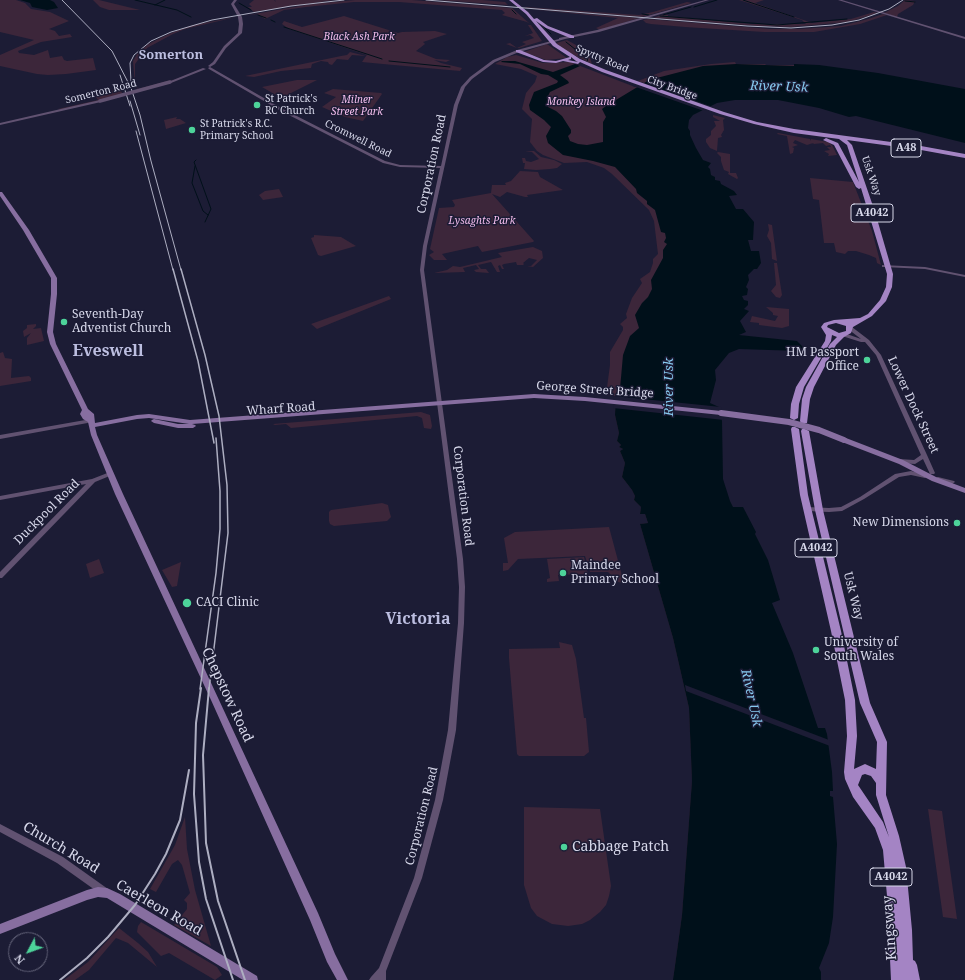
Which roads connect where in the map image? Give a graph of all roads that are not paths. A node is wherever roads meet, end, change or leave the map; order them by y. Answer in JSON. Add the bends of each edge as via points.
{"nodes":[{"id":1,"x":235,"y":0,"type":"edge"},
{"id":2,"x":507,"y":0,"type":"edge"},
{"id":3,"x":511,"y":0,"type":"edge"},
{"id":4,"x":708,"y":0,"type":"edge"},
{"id":5,"x":839,"y":0,"type":"edge"},
{"id":6,"x":531,"y":17,"type":"junction"},
{"id":7,"x":572,"y":37,"type":"junction"},
{"id":8,"x":965,"y":38,"type":"edge"},
{"id":9,"x":549,"y":42,"type":"junction"},
{"id":10,"x":518,"y":51,"type":"junction"},
{"id":11,"x":507,"y":55,"type":"junction"},
{"id":12,"x":526,"y":55,"type":"junction"},
{"id":13,"x":572,"y":58,"type":"junction"},
{"id":14,"x":564,"y":60,"type":"junction"},
{"id":15,"x":577,"y":62,"type":"junction"},
{"id":16,"x":210,"y":67,"type":"junction"},
{"id":17,"x":603,"y":72,"type":"junction"},
{"id":18,"x":735,"y":119,"type":"junction"},
{"id":19,"x":0,"y":124,"type":"edge"},
{"id":20,"x":826,"y":140,"type":"junction"},
{"id":21,"x":845,"y":141,"type":"junction"},
{"id":22,"x":878,"y":145,"type":"junction"},
{"id":23,"x":852,"y":154,"type":"junction"},
{"id":24,"x":843,"y":157,"type":"junction"},
{"id":25,"x":965,"y":157,"type":"edge"},
{"id":26,"x":442,"y":167,"type":"junction"},
{"id":27,"x":0,"y":193,"type":"edge"},
{"id":28,"x":886,"y":266,"type":"junction"},
{"id":29,"x":965,"y":276,"type":"edge"},
{"id":30,"x":840,"y":322,"type":"junction"},
{"id":31,"x":850,"y":328,"type":"junction"},
{"id":32,"x":826,"y":330,"type":"junction"},
{"id":33,"x":843,"y":335,"type":"junction"},
{"id":34,"x":873,"y":347,"type":"junction"},
{"id":35,"x":472,"y":402,"type":"joint"},
{"id":36,"x":439,"y":406,"type":"junction"},
{"id":37,"x":794,"y":418,"type":"dead end"},
{"id":38,"x":804,"y":421,"type":"dead end"},
{"id":39,"x":92,"y":426,"type":"junction"},
{"id":40,"x":795,"y":429,"type":"dead end"},
{"id":41,"x":805,"y":431,"type":"dead end"},
{"id":42,"x":0,"y":437,"type":"edge"},
{"id":43,"x":924,"y":455,"type":"junction"},
{"id":44,"x":899,"y":462,"type":"junction"},
{"id":45,"x":110,"y":474,"type":"junction"},
{"id":46,"x":898,"y":475,"type":"junction"},
{"id":47,"x":933,"y":476,"type":"junction"},
{"id":48,"x":93,"y":481,"type":"junction"},
{"id":49,"x":965,"y":487,"type":"edge"},
{"id":50,"x":965,"y":491,"type":"edge"},
{"id":51,"x":0,"y":498,"type":"edge"},
{"id":52,"x":807,"y":509,"type":"junction"},
{"id":53,"x":819,"y":510,"type":"junction"},
{"id":54,"x":0,"y":576,"type":"edge"},
{"id":55,"x":850,"y":751,"type":"joint"},
{"id":56,"x":882,"y":763,"type":"joint"},
{"id":57,"x":881,"y":781,"type":"junction"},
{"id":58,"x":853,"y":785,"type":"junction"},
{"id":59,"x":0,"y":828,"type":"edge"},
{"id":60,"x":107,"y":893,"type":"junction"},
{"id":61,"x":0,"y":929,"type":"edge"},
{"id":62,"x":906,"y":930,"type":"junction"},
{"id":63,"x":382,"y":975,"type":"edge"},
{"id":64,"x":253,"y":980,"type":"edge"},
{"id":65,"x":343,"y":980,"type":"edge"},
{"id":66,"x":374,"y":980,"type":"edge"},
{"id":67,"x":897,"y":980,"type":"edge"},
{"id":68,"x":908,"y":980,"type":"edge"},
{"id":69,"x":914,"y":980,"type":"edge"}],
"edges":[{"from":1,"to":16,"type":"street","via":[[232,4],[240,17],[240,33]]},
{"from":2,"to":9,"type":"main road","name":"Spytty Road","number":"A48","via":[[527,17]]},
{"from":3,"to":6,"type":"main road","name":"Spytty Road","number":"A48"},
{"from":4,"to":7,"type":"street","name":"Corporation Road"},
{"from":5,"to":8,"type":"street"},
{"from":6,"to":7,"type":"main road"},
{"from":6,"to":9,"type":"main road","name":"Spytty Road","number":"A48"},
{"from":7,"to":9,"type":"street","name":"Corporation Road"},
{"from":9,"to":10,"type":"street","name":"Corporation Road"},
{"from":9,"to":13,"type":"main road","name":"Spytty Road","number":"A48"},
{"from":9,"to":13,"type":"main road","name":"Spytty Road","number":"A48","via":[[562,54]]},
{"from":10,"to":11,"type":"street","name":"Corporation Road"},
{"from":10,"to":12,"type":"main road","number":"A48"},
{"from":11,"to":12,"type":"street"},
{"from":11,"to":26,"type":"street","name":"Corporation Road","via":[[491,62],[470,78],[460,94]]},
{"from":12,"to":14,"type":"main road","number":"A48","via":[[543,61]]},
{"from":13,"to":14,"type":"main road","number":"A48"},
{"from":13,"to":15,"type":"main road","number":"A48"},
{"from":13,"to":17,"type":"main road","name":"Spytty Road","number":"A48"},
{"from":14,"to":15,"type":"main road","number":"A48"},
{"from":15,"to":17,"type":"main road","number":"A48"},
{"from":16,"to":19,"type":"street","name":"Somerton Road","bridge":true,"via":[[170,82]]},
{"from":16,"to":26,"type":"street","name":"Cromwell Road","via":[[282,110],[384,162],[400,166]]},
{"from":17,"to":18,"type":"main road","name":"City Bridge","number":"A48"},
{"from":18,"to":20,"type":"main road","number":"A48","via":[[778,131]]},
{"from":18,"to":21,"type":"main road","name":"Usk Way","number":"A48"},
{"from":20,"to":21,"type":"main road","name":"Usk Way","number":"A48"},
{"from":20,"to":24,"type":"main road","name":"Usk Way","number":"A4042","via":[[836,144]]},
{"from":21,"to":22,"type":"main road","name":"Usk Way","number":"A48"},
{"from":21,"to":23,"type":"main road","name":"Usk Way","number":"A4042"},
{"from":21,"to":24,"type":"main road","name":"Usk Way","number":"A4042","via":[[840,145]]},
{"from":21,"to":25,"type":"main road","name":"Usk Way","number":"A48","via":[[921,148]]},
{"from":22,"to":23,"type":"main road","name":"Usk Way","via":[[855,146]]},
{"from":22,"to":25,"type":"main road","name":"Usk Way","number":"A48"},
{"from":23,"to":28,"type":"main road","name":"Usk Way","number":"A4042","via":[[872,212]]},
{"from":24,"to":28,"type":"main road","name":"Usk Way","number":"A4042","via":[[864,199]]},
{"from":26,"to":36,"type":"street","name":"Corporation Road","via":[[425,244],[422,270]]},
{"from":27,"to":39,"type":"main road","name":"Chepstow Road","via":[[26,230],[54,278],[50,332],[85,410],[83,414]]},
{"from":28,"to":29,"type":"street","via":[[925,268]]},
{"from":28,"to":30,"type":"main road","name":"Usk Way","number":"A4042","via":[[884,290],[878,302],[863,316]]},
{"from":28,"to":31,"type":"main road","name":"Usk Way","number":"A4042","via":[[890,283],[883,301],[870,315]]},
{"from":30,"to":31,"type":"main road"},
{"from":30,"to":32,"type":"main road","number":"A4042","via":[[827,322],[824,325]]},
{"from":31,"to":33,"type":"main road","number":"A4042","via":[[849,332]]},
{"from":31,"to":34,"type":"street","name":"Lower Dock Street"},
{"from":32,"to":33,"type":"main road","via":[[834,335]]},
{"from":32,"to":37,"type":"main road","via":[[828,340],[800,387]]},
{"from":33,"to":34,"type":"street","name":"Lower Dock Street"},
{"from":33,"to":38,"type":"main road","number":"A4042","via":[[833,344],[810,387]]},
{"from":34,"to":43,"type":"street","name":"Lower Dock Street"},
{"from":35,"to":36,"type":"main road","name":"Wharf Road"},
{"from":35,"to":44,"type":"main road","name":"George Street Bridge","bridge":true,"via":[[488,403],[534,396],[766,418],[820,430]]},
{"from":36,"to":39,"type":"main road","name":"Wharf Road","via":[[189,426],[141,420]]},
{"from":36,"to":39,"type":"main road","name":"Wharf Road","via":[[416,405],[190,422],[149,416]]},
{"from":36,"to":63,"type":"street","name":"Corporation Road","via":[[462,587],[457,685],[452,730],[431,833],[418,878]]},
{"from":39,"to":42,"type":"street"},
{"from":39,"to":45,"type":"main road","name":"Chepstow Road"},
{"from":40,"to":52,"type":"main road","name":"Usk Way","number":"A4042"},
{"from":41,"to":53,"type":"main road","name":"Usk Way","number":"A4042"},
{"from":43,"to":44,"type":"street","via":[[915,462]]},
{"from":43,"to":47,"type":"street","name":"Lower Dock Street"},
{"from":44,"to":46,"type":"street","via":[[904,468]]},
{"from":44,"to":47,"type":"main road","name":"George Street Bridge"},
{"from":45,"to":48,"type":"street"},
{"from":45,"to":65,"type":"main road","name":"Chepstow Road"},
{"from":46,"to":47,"type":"street"},
{"from":46,"to":53,"type":"street","via":[[848,506],[834,510]]},
{"from":47,"to":49,"type":"main road"},
{"from":47,"to":50,"type":"main road"},
{"from":48,"to":51,"type":"street"},
{"from":48,"to":54,"type":"street","name":"Duckpool Road"},
{"from":52,"to":53,"type":"street"},
{"from":52,"to":55,"type":"main road","name":"Usk Way","number":"A4042","via":[[850,700]]},
{"from":53,"to":56,"type":"main road","name":"Usk Way","number":"A4042","via":[[865,703],[882,742]]},
{"from":55,"to":58,"type":"main road","name":"Kingsway","number":"A4042","via":[[849,772]]},
{"from":56,"to":57,"type":"main road","name":"Kingsway","number":"A4042"},
{"from":57,"to":58,"type":"main road","via":[[873,772],[862,770],[857,774]]},
{"from":57,"to":62,"type":"main road","name":"Kingsway","number":"A4042","via":[[882,799],[897,848]]},
{"from":58,"to":67,"type":"main road","name":"Kingsway","number":"A4042","via":[[879,825],[888,850]]},
{"from":59,"to":60,"type":"street","name":"Church Road","via":[[60,860]]},
{"from":60,"to":61,"type":"main road","name":"Caerleon Road","via":[[87,895]]},
{"from":60,"to":64,"type":"main road","name":"Caerleon Road"},
{"from":62,"to":68,"type":"main road","name":"Kingsway","number":"A4042"},
{"from":62,"to":69,"type":"main road","number":"A4042"},
{"from":63,"to":66,"type":"street"}]}
